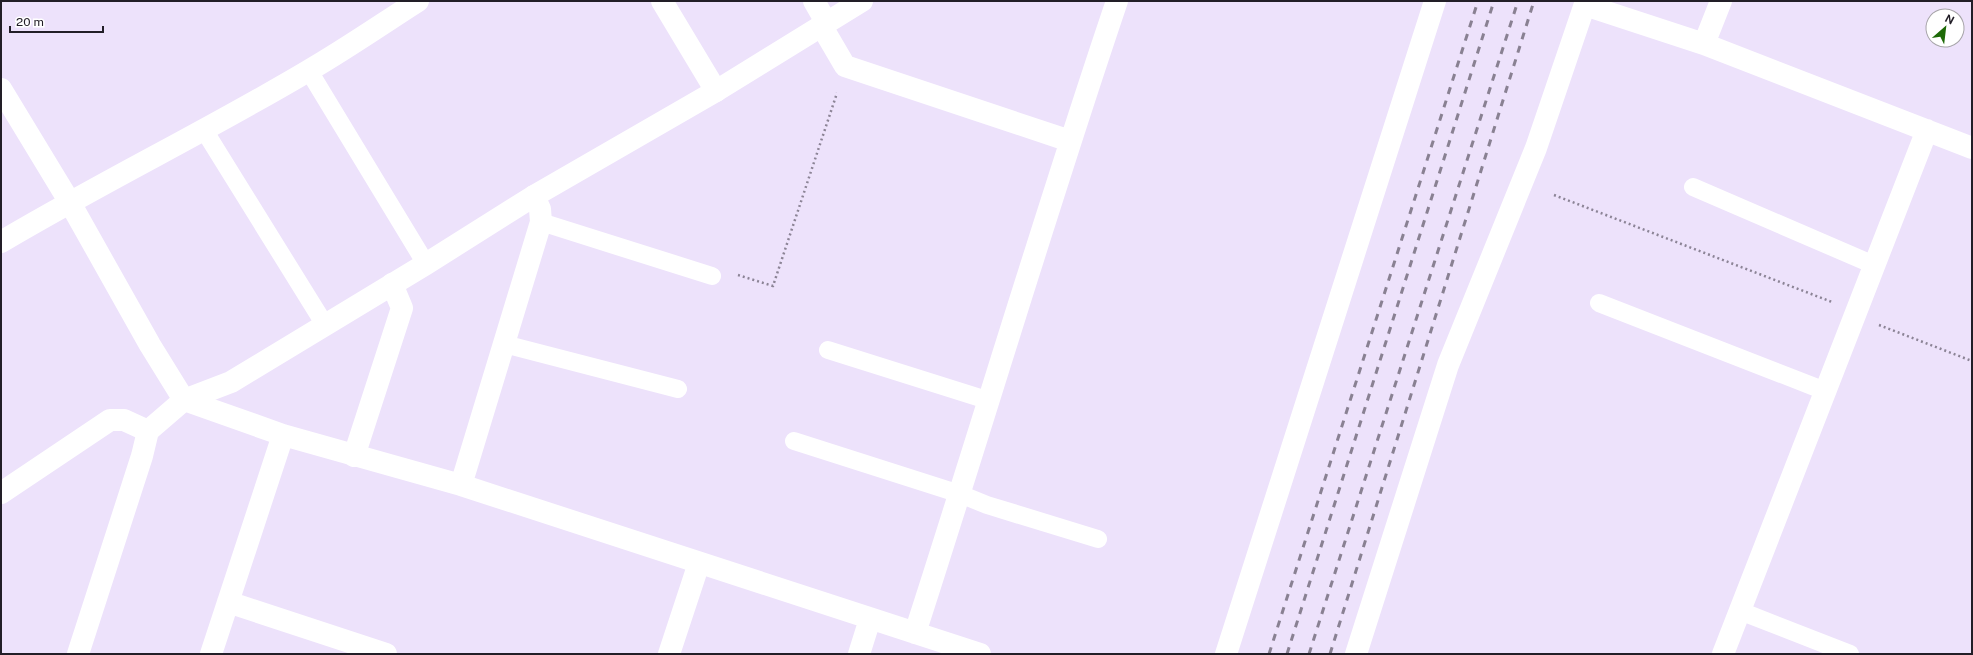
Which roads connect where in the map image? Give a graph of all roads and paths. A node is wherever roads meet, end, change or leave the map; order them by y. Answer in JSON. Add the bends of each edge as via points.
{"nodes":[{"id":1,"x":418,"y":1,"type":"edge"},
{"id":2,"x":662,"y":1,"type":"edge"},
{"id":3,"x":814,"y":1,"type":"edge"},
{"id":4,"x":862,"y":1,"type":"edge"},
{"id":5,"x":1118,"y":1,"type":"edge"},
{"id":6,"x":1435,"y":1,"type":"edge"},
{"id":7,"x":1720,"y":1,"type":"edge"},
{"id":8,"x":1586,"y":3,"type":"edge"},
{"id":9,"x":824,"y":24,"type":"junction"},
{"id":10,"x":1704,"y":44,"type":"junction"},
{"id":11,"x":845,"y":66,"type":"junction"},
{"id":12,"x":309,"y":71,"type":"junction"},
{"id":13,"x":1,"y":88,"type":"edge"},
{"id":14,"x":716,"y":91,"type":"junction"},
{"id":15,"x":204,"y":130,"type":"junction"},
{"id":16,"x":1927,"y":130,"type":"junction"},
{"id":17,"x":1070,"y":141,"type":"junction"},
{"id":18,"x":1972,"y":148,"type":"edge"},
{"id":19,"x":1693,"y":187,"type":"dead end"},
{"id":20,"x":1554,"y":195,"type":"dead end"},
{"id":21,"x":534,"y":196,"type":"junction"},
{"id":22,"x":69,"y":201,"type":"junction"},
{"id":23,"x":541,"y":222,"type":"junction"},
{"id":24,"x":1,"y":242,"type":"edge"},
{"id":25,"x":426,"y":264,"type":"junction"},
{"id":26,"x":1874,"y":265,"type":"junction"},
{"id":27,"x":712,"y":276,"type":"joint"},
{"id":28,"x":392,"y":284,"type":"junction"},
{"id":29,"x":1599,"y":303,"type":"dead end"},
{"id":30,"x":1856,"y":314,"type":"junction"},
{"id":31,"x":325,"y":325,"type":"junction"},
{"id":32,"x":504,"y":344,"type":"junction"},
{"id":33,"x":828,"y":350,"type":"dead end"},
{"id":34,"x":1972,"y":361,"type":"edge"},
{"id":35,"x":678,"y":389,"type":"dead end"},
{"id":36,"x":1826,"y":391,"type":"junction"},
{"id":37,"x":184,"y":400,"type":"junction"},
{"id":38,"x":990,"y":401,"type":"junction"},
{"id":39,"x":148,"y":431,"type":"junction"},
{"id":40,"x":283,"y":435,"type":"junction"},
{"id":41,"x":794,"y":441,"type":"dead end"},
{"id":42,"x":354,"y":456,"type":"junction"},
{"id":43,"x":461,"y":485,"type":"junction"},
{"id":44,"x":1,"y":493,"type":"edge"},
{"id":45,"x":960,"y":494,"type":"junction"},
{"id":46,"x":1098,"y":539,"type":"dead end"},
{"id":47,"x":699,"y":563,"type":"junction"},
{"id":48,"x":228,"y":602,"type":"junction"},
{"id":49,"x":1740,"y":611,"type":"junction"},
{"id":50,"x":870,"y":619,"type":"junction"},
{"id":51,"x":915,"y":633,"type":"junction"},
{"id":52,"x":78,"y":654,"type":"edge"},
{"id":53,"x":211,"y":654,"type":"edge"},
{"id":54,"x":386,"y":654,"type":"edge"},
{"id":55,"x":669,"y":654,"type":"edge"},
{"id":56,"x":859,"y":654,"type":"edge"},
{"id":57,"x":980,"y":654,"type":"edge"},
{"id":58,"x":1226,"y":654,"type":"edge"},
{"id":59,"x":1356,"y":654,"type":"edge"},
{"id":60,"x":1723,"y":654,"type":"edge"},
{"id":61,"x":1850,"y":654,"type":"edge"}],
"edges":[{"from":1,"to":12,"type":"street"},
{"from":2,"to":14,"type":"street"},
{"from":3,"to":9,"type":"street"},
{"from":4,"to":9,"type":"street"},
{"from":5,"to":17,"type":"street"},
{"from":6,"to":58,"type":"street"},
{"from":7,"to":10,"type":"street"},
{"from":8,"to":10,"type":"street"},
{"from":8,"to":59,"type":"street","via":[[1536,148],[1448,365]]},
{"from":9,"to":11,"type":"street"},
{"from":9,"to":14,"type":"street"},
{"from":10,"to":16,"type":"street"},
{"from":11,"to":17,"type":"street"},
{"from":11,"to":27,"type":"path","via":[[773,286],[715,268]]},
{"from":12,"to":15,"type":"street"},
{"from":12,"to":25,"type":"lane"},
{"from":13,"to":22,"type":"street"},
{"from":14,"to":21,"type":"street"},
{"from":15,"to":22,"type":"street"},
{"from":15,"to":31,"type":"lane"},
{"from":16,"to":18,"type":"street"},
{"from":16,"to":26,"type":"street"},
{"from":17,"to":38,"type":"street"},
{"from":19,"to":26,"type":"lane"},
{"from":20,"to":30,"type":"path"},
{"from":21,"to":23,"type":"street","via":[[540,209]]},
{"from":21,"to":25,"type":"street"},
{"from":22,"to":24,"type":"street"},
{"from":22,"to":37,"type":"street"},
{"from":23,"to":27,"type":"lane"},
{"from":23,"to":32,"type":"street"},
{"from":25,"to":28,"type":"street"},
{"from":26,"to":30,"type":"street"},
{"from":28,"to":31,"type":"street"},
{"from":28,"to":42,"type":"street","via":[[402,308]]},
{"from":29,"to":36,"type":"lane"},
{"from":30,"to":34,"type":"path"},
{"from":30,"to":36,"type":"street"},
{"from":31,"to":37,"type":"street","via":[[231,382]]},
{"from":32,"to":35,"type":"lane"},
{"from":32,"to":43,"type":"street"},
{"from":33,"to":38,"type":"lane"},
{"from":36,"to":49,"type":"street"},
{"from":37,"to":39,"type":"street"},
{"from":37,"to":40,"type":"street"},
{"from":38,"to":45,"type":"street"},
{"from":39,"to":44,"type":"street","via":[[124,420],[110,420]]},
{"from":39,"to":52,"type":"street"},
{"from":40,"to":42,"type":"street"},
{"from":40,"to":48,"type":"street"},
{"from":41,"to":45,"type":"lane"},
{"from":42,"to":43,"type":"street"},
{"from":43,"to":47,"type":"street"},
{"from":45,"to":46,"type":"lane","via":[[987,505]]},
{"from":45,"to":51,"type":"street"},
{"from":47,"to":50,"type":"street"},
{"from":47,"to":55,"type":"street"},
{"from":48,"to":53,"type":"street"},
{"from":48,"to":54,"type":"street"},
{"from":49,"to":60,"type":"street"},
{"from":49,"to":61,"type":"lane"},
{"from":50,"to":51,"type":"street"},
{"from":50,"to":56,"type":"street"},
{"from":51,"to":57,"type":"street"}]}
